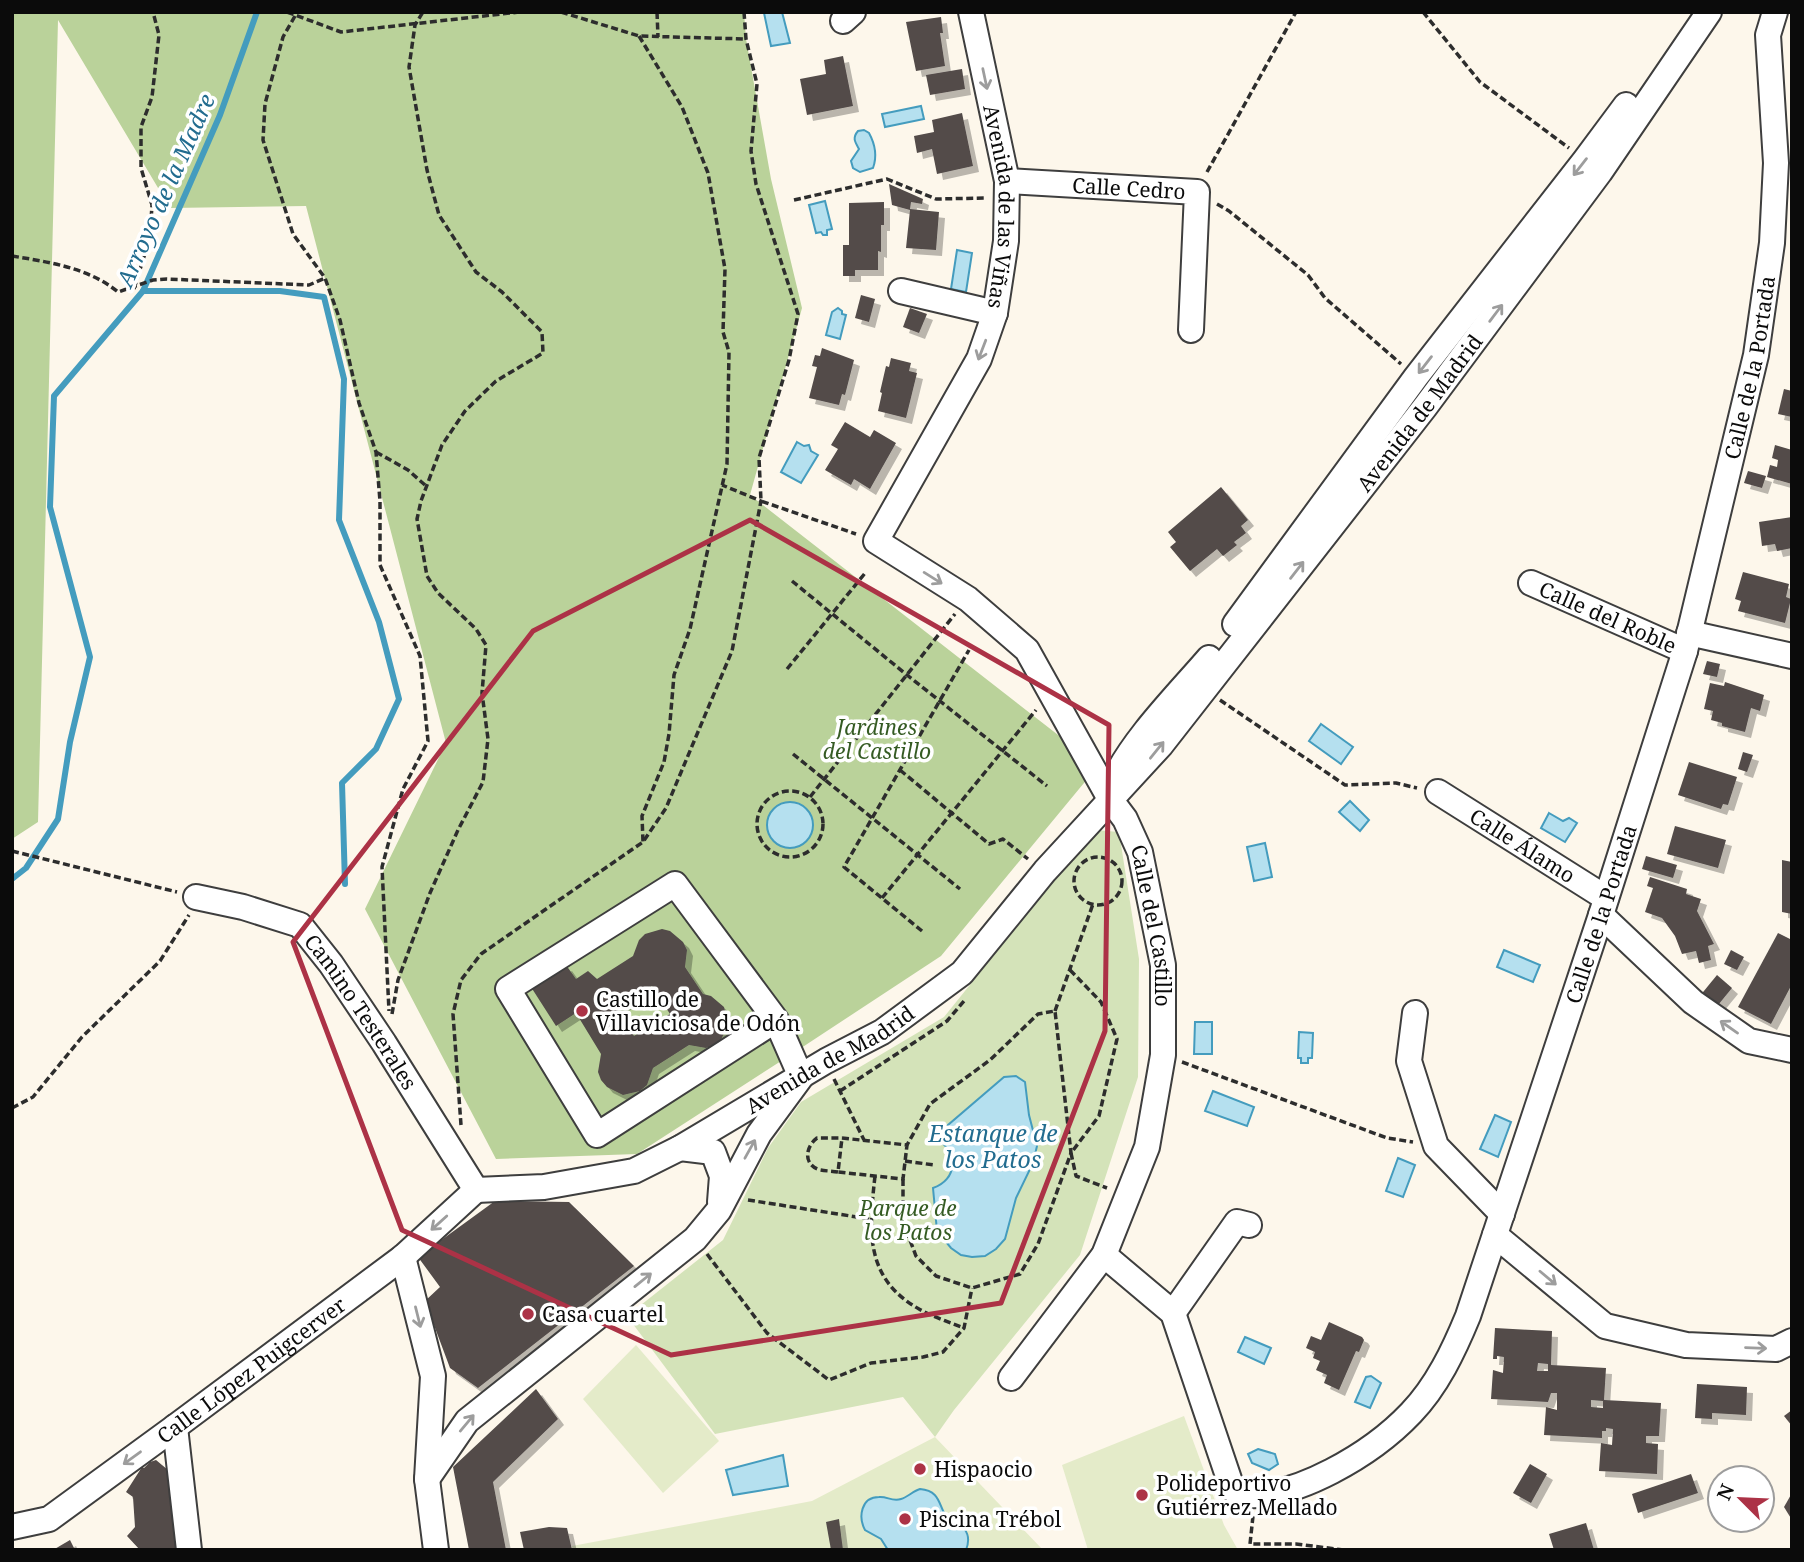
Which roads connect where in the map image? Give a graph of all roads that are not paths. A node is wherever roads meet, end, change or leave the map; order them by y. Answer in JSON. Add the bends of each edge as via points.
{"nodes":[{"id":1,"x":971,"y":12,"type":"edge"},
{"id":2,"x":1692,"y":12,"type":"edge"},
{"id":3,"x":1709,"y":12,"type":"edge"},
{"id":4,"x":1775,"y":12,"type":"edge"},
{"id":5,"x":1007,"y":181,"type":"junction"},
{"id":6,"x":901,"y":290,"type":"dead end"},
{"id":7,"x":995,"y":313,"type":"junction"},
{"id":8,"x":1191,"y":330,"type":"dead end"},
{"id":9,"x":876,"y":541,"type":"joint"},
{"id":10,"x":1531,"y":583,"type":"dead end"},
{"id":11,"x":1687,"y":642,"type":"junction"},
{"id":12,"x":1792,"y":656,"type":"edge"},
{"id":13,"x":1438,"y":792,"type":"road end"},
{"id":14,"x":1110,"y":799,"type":"junction"},
{"id":15,"x":196,"y":897,"type":"road end"},
{"id":16,"x":1604,"y":906,"type":"junction"},
{"id":17,"x":1415,"y":1013,"type":"dead end"},
{"id":18,"x":776,"y":1020,"type":"junction"},
{"id":19,"x":1792,"y":1050,"type":"edge"},
{"id":20,"x":801,"y":1077,"type":"junction"},
{"id":21,"x":680,"y":1148,"type":"junction"},
{"id":22,"x":476,"y":1190,"type":"junction"},
{"id":23,"x":722,"y":1204,"type":"junction"},
{"id":24,"x":1498,"y":1224,"type":"junction"},
{"id":25,"x":1249,"y":1225,"type":"dead end"},
{"id":26,"x":1104,"y":1255,"type":"junction"},
{"id":27,"x":403,"y":1257,"type":"junction"},
{"id":28,"x":1173,"y":1313,"type":"junction"},
{"id":29,"x":1792,"y":1341,"type":"edge"},
{"id":30,"x":1011,"y":1378,"type":"dead end"},
{"id":31,"x":175,"y":1427,"type":"junction"},
{"id":32,"x":427,"y":1479,"type":"junction"},
{"id":33,"x":12,"y":1527,"type":"edge"},
{"id":34,"x":189,"y":1550,"type":"edge"},
{"id":35,"x":436,"y":1550,"type":"edge"}],
"edges":[{"from":1,"to":5,"type":"street","name":"Avenida de las Viñas","one_way":true},
{"from":2,"to":14,"type":"street","name":"Avenida de Madrid","one_way":true,"via":[[1214,652],[1138,743],[1117,773]]},
{"from":14,"to":3,"type":"street","name":"Avenida de Madrid","one_way":true,"via":[[1147,761],[1425,407],[1600,172]]},
{"from":4,"to":11,"type":"street","name":"Calle de la Portada","via":[[1768,36],[1776,163],[1772,243],[1756,355]]},
{"from":5,"to":7,"type":"street","name":"Avenida de las Viñas","via":[[1006,241]]},
{"from":5,"to":8,"type":"street","name":"Calle Cedro","via":[[1196,192]]},
{"from":6,"to":7,"type":"street"},
{"from":7,"to":9,"type":"street","name":"Avenida de las Viñas","one_way":true,"via":[[979,359]]},
{"from":9,"to":14,"type":"street","name":"Calle del Castillo","one_way":true,"via":[[968,599],[1027,650]]},
{"from":10,"to":11,"type":"street","name":"Calle del Roble"},
{"from":11,"to":12,"type":"street","name":"Calle del Roble"},
{"from":11,"to":16,"type":"street","name":"Calle de la Portada"},
{"from":13,"to":16,"type":"street","name":"Calle Álamo"},
{"from":14,"to":20,"type":"street","name":"Avenida de Madrid","via":[[962,973],[882,1032]]},
{"from":14,"to":26,"type":"street","name":"Calle del Castillo","via":[[1140,852],[1163,965],[1163,1055],[1147,1147]]},
{"from":15,"to":22,"type":"street","name":"Camino Testerales","via":[[300,925],[386,1035]]},
{"from":19,"to":16,"type":"street","name":"Calle Álamo","one_way":true,"via":[[1749,1041],[1693,1002]]},
{"from":16,"to":24,"type":"street","name":"Calle de la Portada"},
{"from":17,"to":24,"type":"street","via":[[1409,1061],[1436,1146]]},
{"from":18,"to":18,"type":"street","via":[[675,884],[509,989],[597,1135]]},
{"from":18,"to":20,"type":"street"},
{"from":20,"to":21,"type":"street","name":"Avenida de Madrid"},
{"from":23,"to":20,"type":"street","one_way":true,"via":[[759,1134]]},
{"from":21,"to":22,"type":"street","name":"Avenida de Madrid","via":[[634,1171],[544,1186]]},
{"from":21,"to":23,"type":"street","via":[[713,1152],[722,1176]]},
{"from":22,"to":27,"type":"street","name":"Calle López Puigcerver","one_way":true},
{"from":32,"to":23,"type":"street","one_way":true,"via":[[467,1421],[695,1239]]},
{"from":24,"to":28,"type":"street","name":"Calle de la Portada","via":[[1456,1345],[1412,1413],[1375,1444],[1293,1490],[1255,1497],[1238,1495]]},
{"from":24,"to":29,"type":"street","one_way":true,"via":[[1605,1326],[1686,1345],[1776,1349]]},
{"from":25,"to":28,"type":"street","via":[[1237,1223]]},
{"from":26,"to":28,"type":"street"},
{"from":26,"to":30,"type":"street","name":"Calle del Castillo"},
{"from":27,"to":31,"type":"street","name":"Calle López Puigcerver"},
{"from":27,"to":32,"type":"street","one_way":true,"via":[[433,1376]]},
{"from":31,"to":33,"type":"street","name":"Calle López Puigcerver","one_way":true,"via":[[49,1518]]},
{"from":31,"to":34,"type":"street"},
{"from":32,"to":35,"type":"street"}]}
